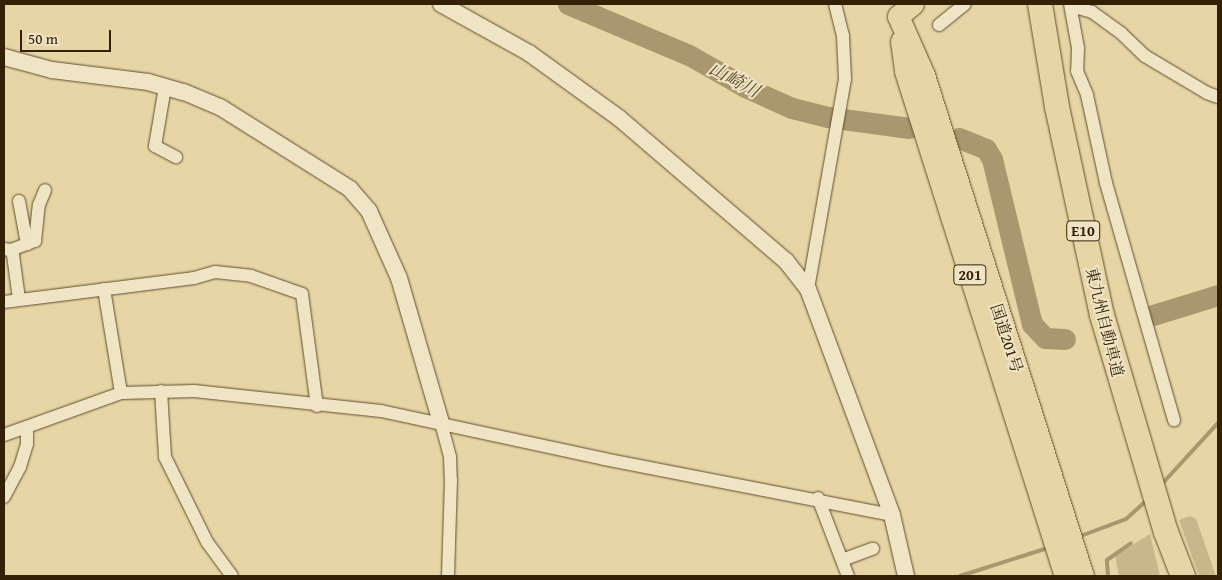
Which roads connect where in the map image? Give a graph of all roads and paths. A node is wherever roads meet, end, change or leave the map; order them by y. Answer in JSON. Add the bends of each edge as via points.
{"nodes":[{"id":1,"x":441,"y":4,"type":"edge"},
{"id":2,"x":835,"y":4,"type":"edge"},
{"id":3,"x":965,"y":4,"type":"edge"},
{"id":4,"x":1040,"y":4,"type":"edge"},
{"id":5,"x":1071,"y":5,"type":"edge"},
{"id":6,"x":905,"y":10,"type":"edge"},
{"id":7,"x":940,"y":25,"type":"dead end"},
{"id":8,"x":4,"y":57,"type":"edge"},
{"id":9,"x":165,"y":87,"type":"junction"},
{"id":10,"x":1218,"y":97,"type":"edge"},
{"id":11,"x":176,"y":157,"type":"dead end"},
{"id":12,"x":45,"y":190,"type":"dead end"},
{"id":13,"x":19,"y":201,"type":"dead end"},
{"id":14,"x":27,"y":244,"type":"junction"},
{"id":15,"x":7,"y":250,"type":"edge"},
{"id":16,"x":104,"y":289,"type":"junction"},
{"id":17,"x":808,"y":289,"type":"junction"},
{"id":18,"x":19,"y":298,"type":"junction"},
{"id":19,"x":4,"y":302,"type":"edge"},
{"id":20,"x":161,"y":391,"type":"junction"},
{"id":21,"x":121,"y":393,"type":"junction"},
{"id":22,"x":317,"y":406,"type":"junction"},
{"id":23,"x":1174,"y":420,"type":"dead end"},
{"id":24,"x":441,"y":423,"type":"junction"},
{"id":25,"x":27,"y":429,"type":"junction"},
{"id":26,"x":4,"y":435,"type":"edge"},
{"id":27,"x":4,"y":497,"type":"edge"},
{"id":28,"x":818,"y":498,"type":"junction"},
{"id":29,"x":892,"y":515,"type":"junction"},
{"id":30,"x":1169,"y":531,"type":"junction"},
{"id":31,"x":873,"y":549,"type":"dead end"},
{"id":32,"x":1067,"y":554,"type":"junction"},
{"id":33,"x":842,"y":560,"type":"junction"},
{"id":34,"x":232,"y":576,"type":"edge"},
{"id":35,"x":448,"y":576,"type":"edge"},
{"id":36,"x":848,"y":576,"type":"edge"},
{"id":37,"x":906,"y":576,"type":"edge"},
{"id":38,"x":1065,"y":576,"type":"edge"},
{"id":39,"x":1084,"y":576,"type":"edge"},
{"id":40,"x":1183,"y":576,"type":"edge"},
{"id":41,"x":1191,"y":576,"type":"edge"}],
"edges":[{"from":1,"to":17,"type":"street","via":[[529,53],[619,118],[786,261]]},
{"from":2,"to":17,"type":"street","via":[[843,36],[845,79]]},
{"from":3,"to":7,"type":"street"},
{"from":4,"to":30,"type":"highway","name":"東九州自動車道","number":"E10","via":[[1079,216],[1102,315]]},
{"from":5,"to":10,"type":"street","via":[[1092,12],[1145,56],[1207,94]]},
{"from":5,"to":23,"type":"street","via":[[1078,48],[1077,71],[1087,95],[1106,183]]},
{"from":6,"to":32,"type":"highway","name":"国道201号","number":"201"},
{"from":8,"to":9,"type":"street","via":[[52,70]]},
{"from":9,"to":11,"type":"street","via":[[156,146]]},
{"from":9,"to":24,"type":"street","via":[[220,106],[286,146],[350,189],[369,211],[399,278]]},
{"from":12,"to":14,"type":"street","via":[[39,205],[35,241]]},
{"from":13,"to":14,"type":"street"},
{"from":14,"to":15,"type":"street"},
{"from":15,"to":18,"type":"street"},
{"from":16,"to":18,"type":"street"},
{"from":16,"to":21,"type":"street"},
{"from":16,"to":22,"type":"street","via":[[232,272],[302,294]]},
{"from":17,"to":29,"type":"street"},
{"from":18,"to":19,"type":"street"},
{"from":20,"to":21,"type":"street"},
{"from":20,"to":22,"type":"street","via":[[194,391]]},
{"from":20,"to":34,"type":"street","via":[[165,457],[207,542]]},
{"from":21,"to":25,"type":"street","via":[[83,404]]},
{"from":22,"to":24,"type":"street","via":[[381,411]]},
{"from":24,"to":28,"type":"street","via":[[604,459]]},
{"from":24,"to":35,"type":"street","via":[[450,457]]},
{"from":25,"to":26,"type":"street"},
{"from":25,"to":27,"type":"street","via":[[27,444],[20,467]]},
{"from":28,"to":29,"type":"street"},
{"from":28,"to":33,"type":"street"},
{"from":29,"to":37,"type":"street"},
{"from":30,"to":40,"type":"highway"},
{"from":30,"to":41,"type":"highway"},
{"from":31,"to":33,"type":"street"},
{"from":32,"to":38,"type":"highway","name":"国道201号","number":"201"},
{"from":32,"to":39,"type":"highway","name":"国道201号","number":"201"},
{"from":33,"to":36,"type":"street"}]}
